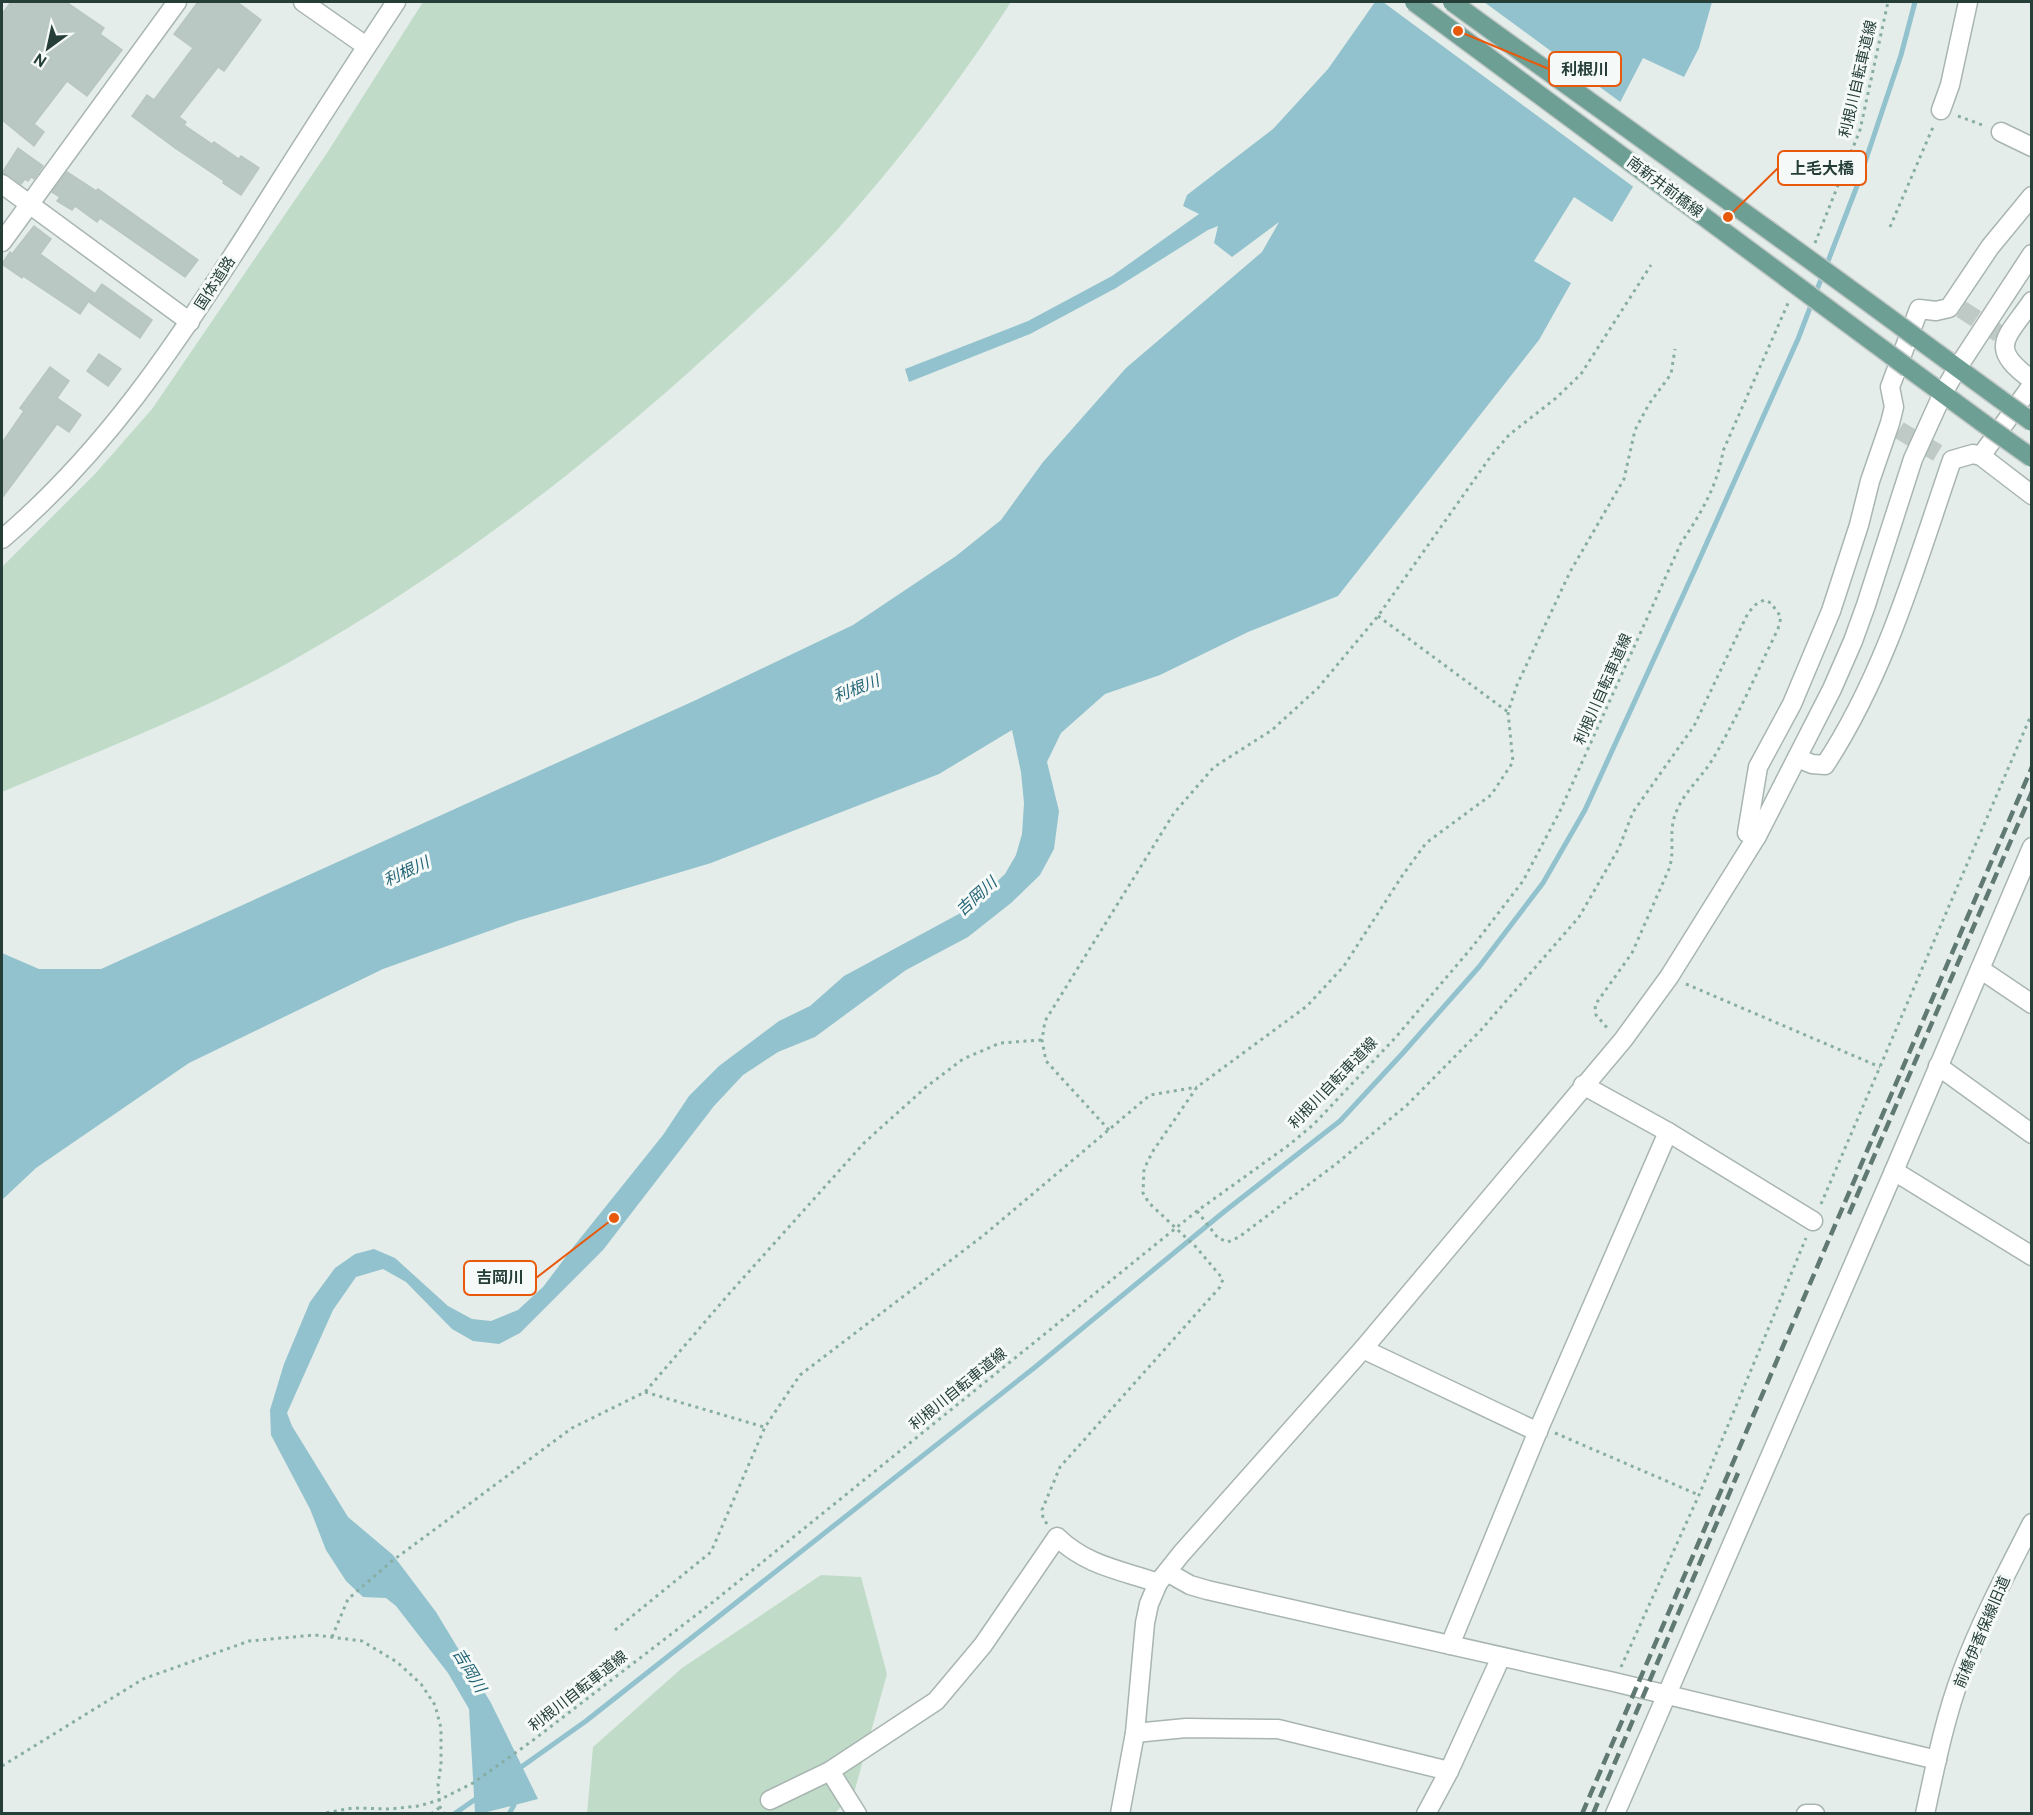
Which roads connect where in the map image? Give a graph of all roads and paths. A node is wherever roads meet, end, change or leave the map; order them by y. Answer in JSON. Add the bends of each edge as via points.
{"nodes":[{"id":1,"x":177,"y":2,"type":"edge"},
{"id":2,"x":303,"y":2,"type":"edge"},
{"id":3,"x":396,"y":2,"type":"edge"},
{"id":4,"x":1414,"y":2,"type":"edge"},
{"id":5,"x":1452,"y":2,"type":"edge"},
{"id":6,"x":1888,"y":2,"type":"edge"},
{"id":7,"x":1968,"y":2,"type":"edge"},
{"id":8,"x":366,"y":46,"type":"junction"},
{"id":9,"x":1941,"y":110,"type":"junction"},
{"id":10,"x":2001,"y":132,"type":"joint"},
{"id":11,"x":2031,"y":147,"type":"edge"},
{"id":12,"x":2,"y":184,"type":"edge"},
{"id":13,"x":2027,"y":201,"type":"edge"},
{"id":14,"x":29,"y":204,"type":"junction"},
{"id":15,"x":1890,"y":227,"type":"dead end"},
{"id":16,"x":2,"y":242,"type":"edge"},
{"id":17,"x":1814,"y":245,"type":"dead end"},
{"id":18,"x":2031,"y":254,"type":"edge"},
{"id":19,"x":1651,"y":265,"type":"dead end"},
{"id":20,"x":1790,"y":299,"type":"dead end"},
{"id":21,"x":2031,"y":301,"type":"edge"},
{"id":22,"x":190,"y":322,"type":"junction"},
{"id":23,"x":1675,"y":349,"type":"dead end"},
{"id":24,"x":1958,"y":367,"type":"junction"},
{"id":25,"x":2031,"y":380,"type":"edge"},
{"id":26,"x":2031,"y":385,"type":"edge"},
{"id":27,"x":1943,"y":393,"type":"junction"},
{"id":28,"x":2031,"y":422,"type":"edge"},
{"id":29,"x":1981,"y":456,"type":"junction"},
{"id":30,"x":2031,"y":458,"type":"edge"},
{"id":31,"x":2031,"y":495,"type":"edge"},
{"id":32,"x":2,"y":539,"type":"edge"},
{"id":33,"x":1378,"y":616,"type":"junction"},
{"id":34,"x":1508,"y":712,"type":"junction"},
{"id":35,"x":2031,"y":713,"type":"edge"},
{"id":36,"x":1797,"y":758,"type":"junction"},
{"id":37,"x":1757,"y":836,"type":"junction"},
{"id":38,"x":2031,"y":848,"type":"edge"},
{"id":39,"x":1980,"y":969,"type":"junction"},
{"id":40,"x":1669,"y":977,"type":"junction"},
{"id":41,"x":2031,"y":1004,"type":"edge"},
{"id":42,"x":1605,"y":1026,"type":"dead end"},
{"id":43,"x":1042,"y":1040,"type":"junction"},
{"id":44,"x":1938,"y":1066,"type":"junction"},
{"id":45,"x":1880,"y":1067,"type":"junction"},
{"id":46,"x":1583,"y":1085,"type":"junction"},
{"id":47,"x":1197,"y":1087,"type":"junction"},
{"id":48,"x":1109,"y":1130,"type":"junction"},
{"id":49,"x":1668,"y":1132,"type":"junction"},
{"id":50,"x":2031,"y":1134,"type":"edge"},
{"id":51,"x":1894,"y":1172,"type":"junction"},
{"id":52,"x":1197,"y":1211,"type":"junction"},
{"id":53,"x":1813,"y":1221,"type":"junction"},
{"id":54,"x":1175,"y":1229,"type":"junction"},
{"id":55,"x":2031,"y":1256,"type":"edge"},
{"id":56,"x":1363,"y":1349,"type":"junction"},
{"id":57,"x":645,"y":1392,"type":"junction"},
{"id":58,"x":765,"y":1427,"type":"junction"},
{"id":59,"x":1539,"y":1429,"type":"junction"},
{"id":60,"x":1699,"y":1495,"type":"junction"},
{"id":61,"x":2031,"y":1523,"type":"edge"},
{"id":62,"x":1057,"y":1537,"type":"junction"},
{"id":63,"x":1162,"y":1578,"type":"junction"},
{"id":64,"x":615,"y":1630,"type":"dead end"},
{"id":65,"x":332,"y":1637,"type":"junction"},
{"id":66,"x":1450,"y":1645,"type":"junction"},
{"id":67,"x":1501,"y":1658,"type":"junction"},
{"id":68,"x":1614,"y":1682,"type":"junction"},
{"id":69,"x":1665,"y":1695,"type":"junction"},
{"id":70,"x":1135,"y":1733,"type":"junction"},
{"id":71,"x":1937,"y":1760,"type":"junction"},
{"id":72,"x":2,"y":1766,"type":"edge"},
{"id":73,"x":830,"y":1770,"type":"junction"},
{"id":74,"x":1449,"y":1771,"type":"junction"},
{"id":75,"x":439,"y":1800,"type":"junction"},
{"id":76,"x":770,"y":1800,"type":"dead end"},
{"id":77,"x":440,"y":1807,"type":"junction"},
{"id":78,"x":319,"y":1814,"type":"edge"},
{"id":79,"x":431,"y":1814,"type":"edge"},
{"id":80,"x":445,"y":1814,"type":"edge"},
{"id":81,"x":857,"y":1814,"type":"edge"},
{"id":82,"x":1120,"y":1814,"type":"edge"},
{"id":83,"x":1426,"y":1814,"type":"edge"},
{"id":84,"x":1615,"y":1814,"type":"edge"},
{"id":85,"x":1806,"y":1814,"type":"edge"},
{"id":86,"x":1815,"y":1814,"type":"edge"},
{"id":87,"x":1925,"y":1814,"type":"edge"}],
"edges":[{"from":1,"to":14,"type":"street"},
{"from":2,"to":8,"type":"street"},
{"from":3,"to":8,"type":"street","name":"国体道路"},
{"from":4,"to":27,"type":"main road","name":"南新井前橋線","bridge":true},
{"from":5,"to":24,"type":"main road","name":"南新井前橋線","bridge":true},
{"from":6,"to":17,"type":"path","name":"利根川自転車道線","via":[[1860,130]]},
{"from":7,"to":9,"type":"street"},
{"from":8,"to":22,"type":"street","name":"国体道路"},
{"from":9,"to":10,"type":"path"},
{"from":9,"to":15,"type":"path"},
{"from":10,"to":11,"type":"street"},
{"from":12,"to":14,"type":"street"},
{"from":13,"to":37,"type":"street","via":[[1990,247],[1957,306],[1935,311],[1919,309],[1890,387],[1894,426],[1870,481],[1824,629],[1792,704],[1756,773],[1747,833]]},
{"from":14,"to":16,"type":"street"},
{"from":14,"to":22,"type":"street"},
{"from":18,"to":24,"type":"street"},
{"from":19,"to":33,"type":"path","via":[[1581,374],[1509,435],[1491,456]]},
{"from":20,"to":52,"type":"path","name":"利根川自転車道線","via":[[1723,451],[1720,470],[1700,514],[1681,543],[1560,811],[1523,881],[1403,1028],[1314,1124]]},
{"from":21,"to":25,"type":"street","via":[[2003,337],[2010,363]]},
{"from":22,"to":32,"type":"street","name":"国体道路","via":[[107,435]]},
{"from":23,"to":34,"type":"path","via":[[1671,374],[1635,430],[1624,479],[1570,572]]},
{"from":24,"to":27,"type":"street"},
{"from":24,"to":28,"type":"main road","name":"南新井前橋線","bridge":true},
{"from":26,"to":29,"type":"street"},
{"from":27,"to":30,"type":"main road","name":"南新井前橋線","bridge":true},
{"from":27,"to":36,"type":"street","via":[[1910,469],[1853,641]]},
{"from":29,"to":31,"type":"street"},
{"from":29,"to":36,"type":"street","via":[[1949,459],[1884,653],[1842,739],[1825,765]]},
{"from":33,"to":34,"type":"path"},
{"from":33,"to":43,"type":"path","via":[[1318,688],[1272,730],[1214,767],[1174,813],[1044,1021]]},
{"from":34,"to":47,"type":"path","via":[[1513,762],[1491,795],[1426,843],[1344,966],[1307,1006]]},
{"from":35,"to":45,"type":"path"},
{"from":36,"to":37,"type":"street"},
{"from":37,"to":40,"type":"street"},
{"from":38,"to":39,"type":"street"},
{"from":39,"to":41,"type":"street"},
{"from":39,"to":44,"type":"street"},
{"from":40,"to":45,"type":"path"},
{"from":40,"to":46,"type":"street","via":[[1623,1040]]},
{"from":42,"to":52,"type":"path","via":[[1596,1015],[1596,1005],[1632,953],[1669,869],[1673,857],[1671,828],[1677,809],[1713,759],[1778,629],[1781,617],[1772,603],[1764,600],[1748,613],[1694,726],[1633,812],[1618,848],[1579,917],[1481,1030],[1407,1105],[1239,1237],[1228,1242],[1218,1238]]},
{"from":43,"to":48,"type":"path","via":[[1046,1061]]},
{"from":43,"to":57,"type":"path","via":[[1000,1043],[963,1059],[926,1087],[864,1143]]},
{"from":44,"to":50,"type":"street"},
{"from":44,"to":51,"type":"street"},
{"from":45,"to":53,"type":"path"},
{"from":46,"to":49,"type":"street"},
{"from":46,"to":56,"type":"street"},
{"from":47,"to":48,"type":"path","via":[[1150,1095]]},
{"from":47,"to":54,"type":"path","via":[[1144,1169],[1143,1193]]},
{"from":48,"to":58,"type":"path","via":[[984,1235],[800,1375]]},
{"from":49,"to":53,"type":"street"},
{"from":49,"to":59,"type":"street"},
{"from":51,"to":55,"type":"street"},
{"from":51,"to":69,"type":"street"},
{"from":52,"to":54,"type":"path","name":"利根川自転車道線"},
{"from":53,"to":60,"type":"path"},
{"from":54,"to":62,"type":"path","via":[[1223,1279],[1220,1287],[1060,1467],[1042,1510],[1043,1518]]},
{"from":54,"to":75,"type":"path","name":"利根川自転車道線","via":[[713,1602],[532,1741],[473,1783]]},
{"from":56,"to":59,"type":"street"},
{"from":56,"to":63,"type":"street"},
{"from":57,"to":58,"type":"path"},
{"from":57,"to":65,"type":"path","via":[[572,1428],[392,1561],[348,1599]]},
{"from":58,"to":64,"type":"path","via":[[711,1552]]},
{"from":59,"to":60,"type":"path"},
{"from":59,"to":66,"type":"street"},
{"from":60,"to":68,"type":"path"},
{"from":61,"to":71,"type":"street","name":"前橋伊香保線旧道","via":[[1962,1673]]},
{"from":62,"to":63,"type":"street","via":[[1091,1562]]},
{"from":62,"to":73,"type":"street","via":[[983,1645],[936,1701]]},
{"from":63,"to":66,"type":"street"},
{"from":63,"to":70,"type":"street","via":[[1145,1623]]},
{"from":65,"to":72,"type":"path","via":[[249,1641],[143,1679]]},
{"from":65,"to":75,"type":"path","via":[[362,1641],[397,1662],[421,1684],[435,1705],[441,1728]]},
{"from":66,"to":67,"type":"street"},
{"from":67,"to":68,"type":"street"},
{"from":67,"to":74,"type":"street"},
{"from":68,"to":69,"type":"street"},
{"from":69,"to":71,"type":"street"},
{"from":69,"to":84,"type":"street"},
{"from":70,"to":74,"type":"street","via":[[1186,1728],[1278,1729]]},
{"from":70,"to":82,"type":"street"},
{"from":71,"to":87,"type":"street","name":"前橋伊香保線旧道"},
{"from":73,"to":76,"type":"street"},
{"from":73,"to":81,"type":"street"},
{"from":74,"to":83,"type":"street"},
{"from":75,"to":77,"type":"path"},
{"from":75,"to":78,"type":"path","name":"利根川自転車道線","via":[[419,1806],[353,1808]]},
{"from":77,"to":79,"type":"path"},
{"from":77,"to":80,"type":"path"},
{"from":85,"to":86,"type":"street"}]}
